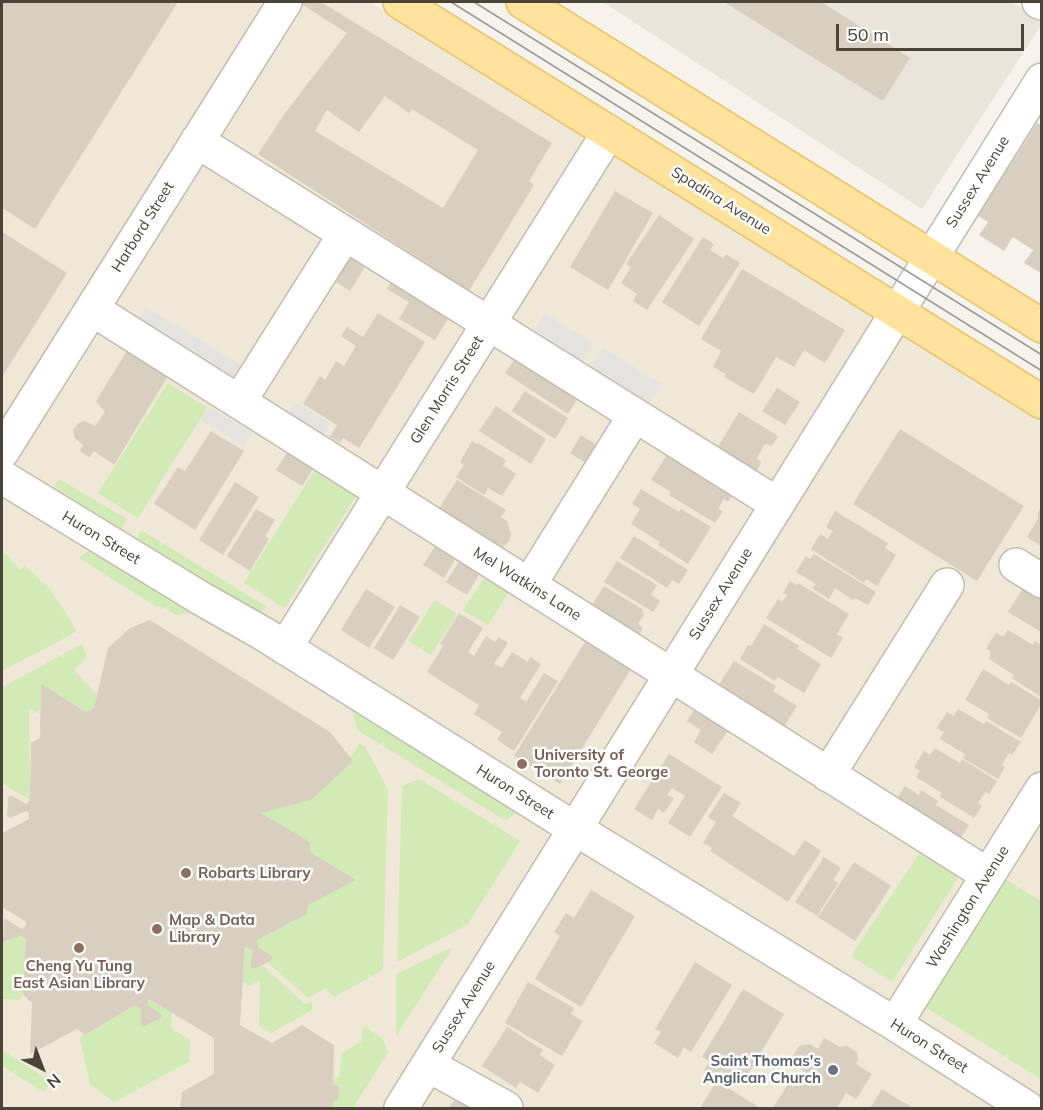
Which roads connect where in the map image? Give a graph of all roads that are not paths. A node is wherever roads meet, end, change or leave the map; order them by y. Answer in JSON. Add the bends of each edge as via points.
{"nodes":[{"id":1,"x":285,"y":2,"type":"edge"},
{"id":2,"x":400,"y":2,"type":"edge"},
{"id":3,"x":523,"y":2,"type":"edge"},
{"id":4,"x":1041,"y":81,"type":"edge"},
{"id":5,"x":609,"y":132,"type":"junction"},
{"id":6,"x":197,"y":141,"type":"junction"},
{"id":7,"x":345,"y":234,"type":"junction"},
{"id":8,"x":931,"y":258,"type":"junction"},
{"id":9,"x":92,"y":309,"type":"junction"},
{"id":10,"x":897,"y":312,"type":"junction"},
{"id":11,"x":489,"y":324,"type":"junction"},
{"id":12,"x":1041,"y":326,"type":"edge"},
{"id":13,"x":239,"y":402,"type":"junction"},
{"id":14,"x":1041,"y":402,"type":"edge"},
{"id":15,"x":635,"y":416,"type":"junction"},
{"id":16,"x":2,"y":452,"type":"edge"},
{"id":17,"x":2,"y":477,"type":"edge"},
{"id":18,"x":382,"y":493,"type":"junction"},
{"id":19,"x":777,"y":504,"type":"junction"},
{"id":20,"x":528,"y":585,"type":"junction"},
{"id":21,"x":947,"y":585,"type":"dead end"},
{"id":22,"x":285,"y":648,"type":"junction"},
{"id":23,"x":670,"y":675,"type":"junction"},
{"id":24,"x":828,"y":775,"type":"junction"},
{"id":25,"x":1041,"y":789,"type":"edge"},
{"id":26,"x":575,"y":829,"type":"junction"},
{"id":27,"x":988,"y":875,"type":"junction"},
{"id":28,"x":896,"y":1024,"type":"junction"},
{"id":29,"x":428,"y":1065,"type":"junction"},
{"id":30,"x":401,"y":1108,"type":"edge"},
{"id":31,"x":506,"y":1108,"type":"edge"},
{"id":32,"x":1027,"y":1108,"type":"edge"}],
"edges":[{"from":1,"to":6,"type":"street","name":"Harbord Street"},
{"from":2,"to":5,"type":"main road","name":"Spadina Avenue"},
{"from":3,"to":8,"type":"main road"},
{"from":4,"to":8,"type":"street","name":"Sussex Avenue"},
{"from":5,"to":10,"type":"main road","name":"Spadina Avenue"},
{"from":5,"to":11,"type":"street","name":"Glen Morris Street"},
{"from":6,"to":7,"type":"street"},
{"from":6,"to":9,"type":"street","name":"Harbord Street"},
{"from":7,"to":11,"type":"street"},
{"from":7,"to":13,"type":"street"},
{"from":8,"to":10,"type":"street","name":"Sussex Avenue"},
{"from":8,"to":12,"type":"main road"},
{"from":9,"to":13,"type":"street","name":"Mel Watkins Lane"},
{"from":9,"to":16,"type":"street","name":"Harbord Street"},
{"from":10,"to":14,"type":"main road","name":"Spadina Avenue"},
{"from":10,"to":19,"type":"street","name":"Sussex Avenue"},
{"from":11,"to":15,"type":"street"},
{"from":11,"to":18,"type":"street","name":"Glen Morris Street"},
{"from":13,"to":18,"type":"street","name":"Mel Watkins Lane"},
{"from":15,"to":19,"type":"street"},
{"from":15,"to":20,"type":"street"},
{"from":17,"to":22,"type":"street","name":"Huron Street"},
{"from":18,"to":20,"type":"street","name":"Mel Watkins Lane"},
{"from":18,"to":22,"type":"street","name":"Glen Morris Street"},
{"from":19,"to":23,"type":"street","name":"Sussex Avenue"},
{"from":20,"to":23,"type":"street","name":"Mel Watkins Lane"},
{"from":21,"to":24,"type":"street"},
{"from":22,"to":26,"type":"street","name":"Huron Street"},
{"from":23,"to":24,"type":"street","name":"Mel Watkins Lane"},
{"from":23,"to":26,"type":"street","name":"Sussex Avenue"},
{"from":24,"to":27,"type":"street","name":"Mel Watkins Lane"},
{"from":25,"to":27,"type":"street","name":"Washington Avenue"},
{"from":26,"to":28,"type":"street","name":"Huron Street"},
{"from":26,"to":29,"type":"street","name":"Sussex Avenue"},
{"from":27,"to":28,"type":"street","name":"Washington Avenue"},
{"from":28,"to":32,"type":"street","name":"Huron Street"},
{"from":29,"to":30,"type":"street","name":"Sussex Avenue"},
{"from":29,"to":31,"type":"street"}]}
